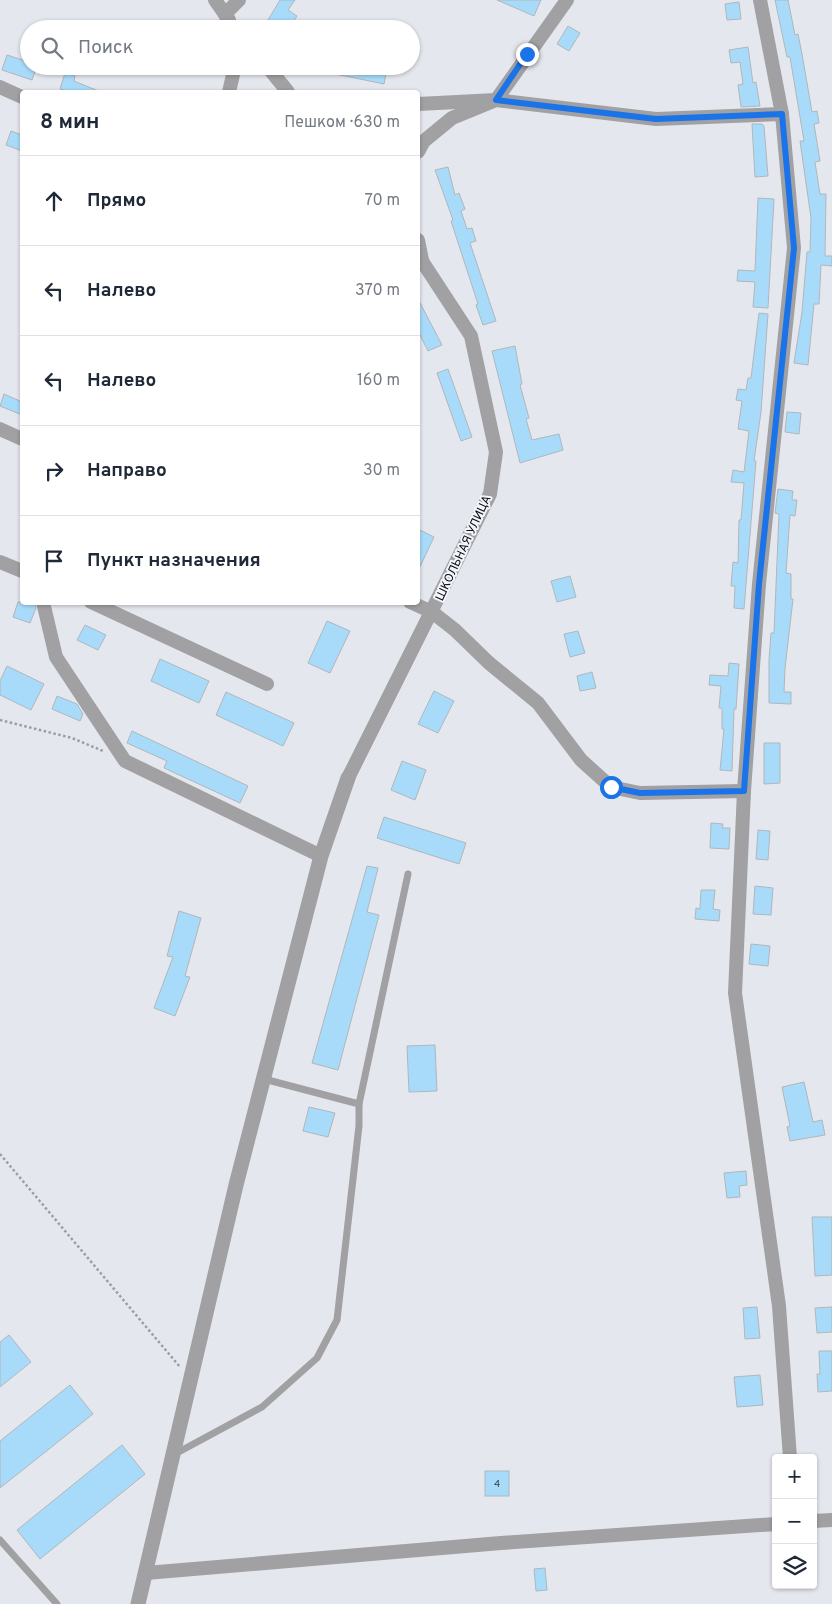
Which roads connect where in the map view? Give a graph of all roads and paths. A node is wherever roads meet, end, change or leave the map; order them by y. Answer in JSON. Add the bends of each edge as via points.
{"nodes":[{"id":1,"x":215,"y":0,"type":"edge"},
{"id":2,"x":239,"y":0,"type":"edge"},
{"id":3,"x":567,"y":0,"type":"edge"},
{"id":4,"x":760,"y":0,"type":"edge"},
{"id":5,"x":225,"y":14,"type":"junction"},
{"id":6,"x":227,"y":20,"type":"edge"},
{"id":7,"x":230,"y":20,"type":"edge"},
{"id":8,"x":233,"y":75,"type":"edge"},
{"id":9,"x":274,"y":75,"type":"edge"},
{"id":10,"x":0,"y":87,"type":"edge"},
{"id":11,"x":229,"y":90,"type":"edge"},
{"id":12,"x":286,"y":90,"type":"edge"},
{"id":13,"x":20,"y":96,"type":"edge"},
{"id":14,"x":496,"y":100,"type":"junction"},
{"id":15,"x":420,"y":104,"type":"edge"},
{"id":16,"x":782,"y":114,"type":"junction"},
{"id":17,"x":420,"y":149,"type":"edge"},
{"id":18,"x":420,"y":258,"type":"edge"},
{"id":19,"x":0,"y":429,"type":"edge"},
{"id":20,"x":20,"y":437,"type":"edge"},
{"id":21,"x":0,"y":562,"type":"edge"},
{"id":22,"x":20,"y":570,"type":"edge"},
{"id":23,"x":44,"y":605,"type":"edge"},
{"id":24,"x":97,"y":605,"type":"edge"},
{"id":25,"x":417,"y":605,"type":"edge"},
{"id":26,"x":432,"y":612,"type":"junction"},
{"id":27,"x":267,"y":684,"type":"dead end"},
{"id":28,"x":0,"y":720,"type":"edge"},
{"id":29,"x":125,"y":761,"type":"junction"},
{"id":30,"x":348,"y":778,"type":"joint"},
{"id":31,"x":744,"y":791,"type":"junction"},
{"id":32,"x":321,"y":856,"type":"junction"},
{"id":33,"x":408,"y":874,"type":"dead end"},
{"id":34,"x":264,"y":1079,"type":"junction"},
{"id":35,"x":359,"y":1104,"type":"junction"},
{"id":36,"x":0,"y":1154,"type":"edge"},
{"id":37,"x":191,"y":1380,"type":"junction"},
{"id":38,"x":790,"y":1454,"type":"edge"},
{"id":39,"x":173,"y":1455,"type":"junction"},
{"id":40,"x":832,"y":1520,"type":"edge"},
{"id":41,"x":817,"y":1521,"type":"edge"},
{"id":42,"x":772,"y":1524,"type":"edge"},
{"id":43,"x":0,"y":1540,"type":"edge"},
{"id":44,"x":146,"y":1573,"type":"junction"},
{"id":45,"x":57,"y":1604,"type":"edge"},
{"id":46,"x":138,"y":1604,"type":"edge"}],
"edges":[{"from":1,"to":5,"type":"street"},
{"from":2,"to":5,"type":"street"},
{"from":3,"to":14,"type":"street"},
{"from":4,"to":16,"type":"street"},
{"from":5,"to":6,"type":"street"},
{"from":5,"to":7,"type":"street"},
{"from":8,"to":11,"type":"street"},
{"from":9,"to":12,"type":"street"},
{"from":10,"to":13,"type":"street"},
{"from":14,"to":15,"type":"street"},
{"from":14,"to":16,"type":"street","via":[[656,119]]},
{"from":14,"to":17,"type":"street","via":[[452,118]]},
{"from":16,"to":31,"type":"street","via":[[794,248],[759,584]]},
{"from":18,"to":26,"type":"street","name":"ШКОЛЬНАЯ УЛИЦА","via":[[471,336],[496,452],[490,494]]},
{"from":19,"to":20,"type":"street"},
{"from":21,"to":22,"type":"street"},
{"from":23,"to":29,"type":"street","via":[[56,657]]},
{"from":24,"to":27,"type":"street"},
{"from":25,"to":26,"type":"street"},
{"from":26,"to":30,"type":"street","name":"ШКОЛЬНАЯ УЛИЦА"},
{"from":26,"to":31,"type":"street","via":[[538,702],[581,760],[611,787],[640,793]]},
{"from":28,"to":29,"type":"path","via":[[72,738]]},
{"from":29,"to":32,"type":"street"},
{"from":30,"to":32,"type":"street"},
{"from":31,"to":38,"type":"street","via":[[735,992],[779,1306]]},
{"from":32,"to":34,"type":"street"},
{"from":33,"to":35,"type":"lane"},
{"from":34,"to":35,"type":"lane"},
{"from":34,"to":37,"type":"street"},
{"from":35,"to":39,"type":"lane","via":[[337,1320],[318,1358],[262,1407]]},
{"from":36,"to":37,"type":"path"},
{"from":37,"to":39,"type":"street"},
{"from":39,"to":44,"type":"street"},
{"from":40,"to":41,"type":"street"},
{"from":42,"to":44,"type":"street"},
{"from":43,"to":45,"type":"lane"},
{"from":44,"to":46,"type":"street"}]}
